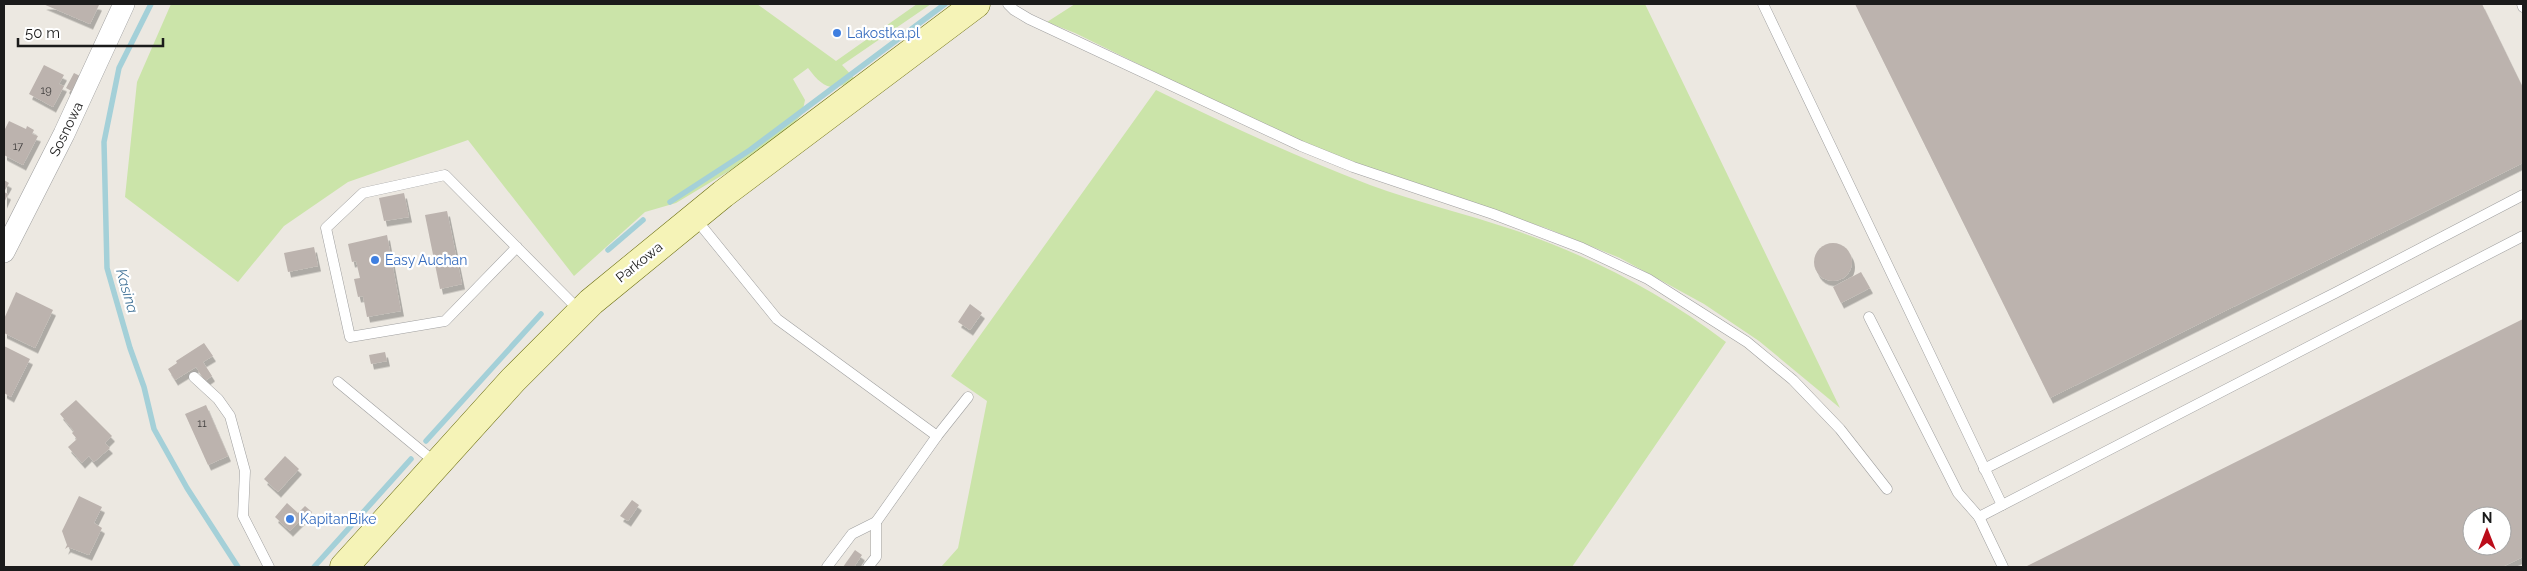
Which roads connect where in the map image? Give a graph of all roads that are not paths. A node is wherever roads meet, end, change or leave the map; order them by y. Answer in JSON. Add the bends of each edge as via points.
{"nodes":[{"id":1,"x":124,"y":4,"type":"edge"},
{"id":2,"x":976,"y":4,"type":"edge"},
{"id":3,"x":1008,"y":4,"type":"edge"},
{"id":4,"x":1763,"y":4,"type":"edge"},
{"id":5,"x":2522,"y":4,"type":"edge"},
{"id":6,"x":2523,"y":7,"type":"edge"},
{"id":7,"x":2523,"y":195,"type":"edge"},
{"id":8,"x":695,"y":217,"type":"junction"},
{"id":9,"x":2523,"y":236,"type":"edge"},
{"id":10,"x":517,"y":247,"type":"junction"},
{"id":11,"x":4,"y":252,"type":"edge"},
{"id":12,"x":581,"y":312,"type":"junction"},
{"id":13,"x":1869,"y":317,"type":"dead end"},
{"id":14,"x":194,"y":377,"type":"dead end"},
{"id":15,"x":338,"y":382,"type":"dead end"},
{"id":16,"x":968,"y":397,"type":"dead end"},
{"id":17,"x":937,"y":436,"type":"junction"},
{"id":18,"x":437,"y":464,"type":"junction"},
{"id":19,"x":1984,"y":469,"type":"junction"},
{"id":20,"x":1888,"y":489,"type":"dead end"},
{"id":21,"x":2002,"y":505,"type":"junction"},
{"id":22,"x":1978,"y":516,"type":"junction"},
{"id":23,"x":876,"y":522,"type":"junction"},
{"id":24,"x":269,"y":567,"type":"edge"},
{"id":25,"x":344,"y":567,"type":"edge"},
{"id":26,"x":827,"y":567,"type":"edge"},
{"id":27,"x":868,"y":567,"type":"edge"},
{"id":28,"x":2003,"y":567,"type":"edge"}],
"edges":[{"from":1,"to":11,"type":"street","name":"Sosnowa","via":[[64,134]]},
{"from":2,"to":8,"type":"main road","name":"Parkowa"},
{"from":3,"to":20,"type":"lane","via":[[1029,19],[1302,146],[1353,167],[1511,220],[1648,279],[1747,342],[1793,380],[1840,429]]},
{"from":4,"to":19,"type":"lane"},
{"from":5,"to":6,"type":"lane"},
{"from":7,"to":19,"type":"lane"},
{"from":8,"to":12,"type":"main road","name":"Parkowa"},
{"from":8,"to":17,"type":"lane","via":[[777,319]]},
{"from":9,"to":21,"type":"lane"},
{"from":10,"to":10,"type":"lane","via":[[445,174],[363,193],[326,228],[350,338],[445,321]]},
{"from":10,"to":12,"type":"lane"},
{"from":12,"to":18,"type":"main road","name":"Parkowa","via":[[513,380]]},
{"from":13,"to":22,"type":"lane","via":[[1958,493]]},
{"from":14,"to":24,"type":"lane","via":[[218,399],[230,416],[245,471],[243,516]]},
{"from":15,"to":18,"type":"lane"},
{"from":16,"to":17,"type":"lane"},
{"from":17,"to":23,"type":"lane"},
{"from":18,"to":25,"type":"main road","name":"Parkowa"},
{"from":19,"to":21,"type":"lane"},
{"from":21,"to":22,"type":"lane"},
{"from":22,"to":28,"type":"lane"},
{"from":23,"to":26,"type":"lane","via":[[852,534]]},
{"from":23,"to":27,"type":"lane","via":[[876,557]]}]}
